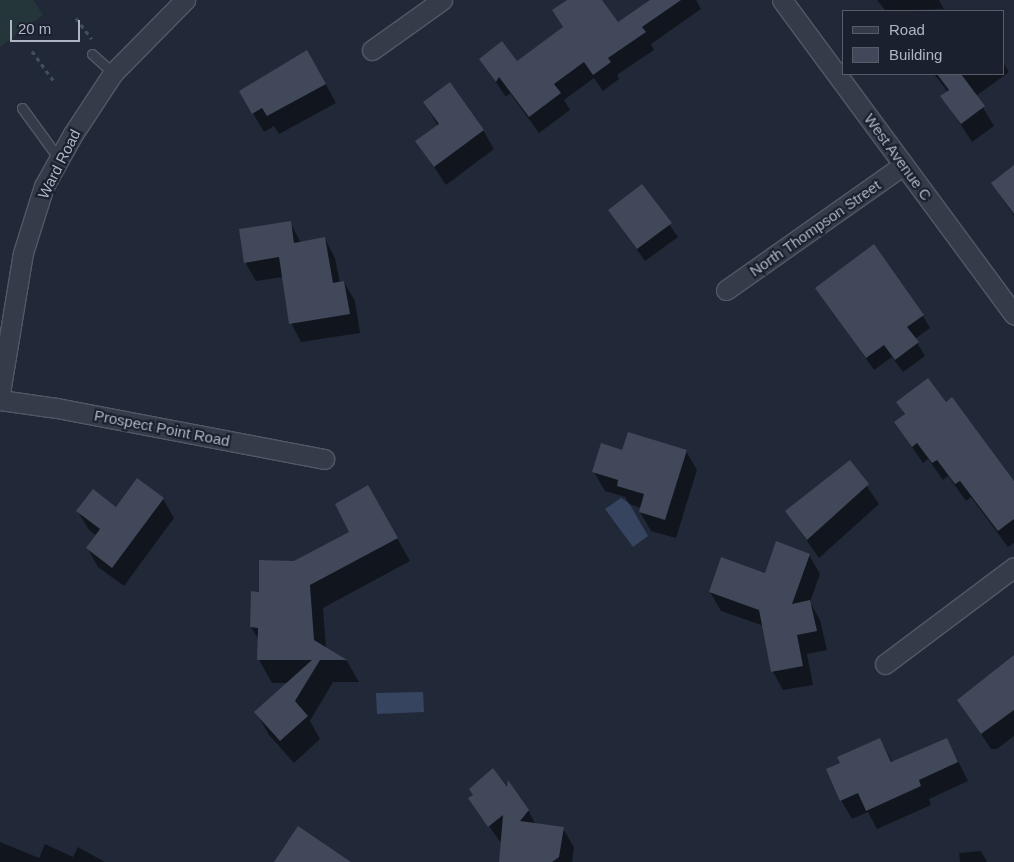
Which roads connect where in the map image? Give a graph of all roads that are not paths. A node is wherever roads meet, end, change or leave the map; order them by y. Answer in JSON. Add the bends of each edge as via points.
{"nodes":[{"id":1,"x":185,"y":0,"type":"edge"},
{"id":2,"x":442,"y":0,"type":"edge"},
{"id":3,"x":782,"y":0,"type":"edge"},
{"id":4,"x":372,"y":50,"type":"dead end"},
{"id":5,"x":92,"y":54,"type":"road end"},
{"id":6,"x":113,"y":73,"type":"junction"},
{"id":7,"x":22,"y":108,"type":"dead end"},
{"id":8,"x":59,"y":159,"type":"junction"},
{"id":9,"x":903,"y":165,"type":"junction"},
{"id":10,"x":726,"y":290,"type":"dead end"},
{"id":11,"x":1014,"y":315,"type":"edge"},
{"id":12,"x":0,"y":393,"type":"edge"},
{"id":13,"x":0,"y":400,"type":"edge"},
{"id":14,"x":324,"y":460,"type":"dead end"},
{"id":15,"x":1014,"y":567,"type":"edge"},
{"id":16,"x":884,"y":664,"type":"dead end"}],
"edges":[{"from":1,"to":6,"type":"street","name":"Ward Road"},
{"from":2,"to":4,"type":"street"},
{"from":3,"to":9,"type":"street","name":"West Avenue C"},
{"from":5,"to":6,"type":"lane"},
{"from":6,"to":8,"type":"street","name":"Ward Road"},
{"from":7,"to":8,"type":"lane"},
{"from":8,"to":12,"type":"street","name":"Ward Road","via":[[44,186],[23,253]]},
{"from":9,"to":10,"type":"street","name":"North Thompson Street"},
{"from":9,"to":11,"type":"street","name":"West Avenue C"},
{"from":13,"to":14,"type":"street","name":"Prospect Point Road","via":[[57,408]]},
{"from":15,"to":16,"type":"street"}]}
